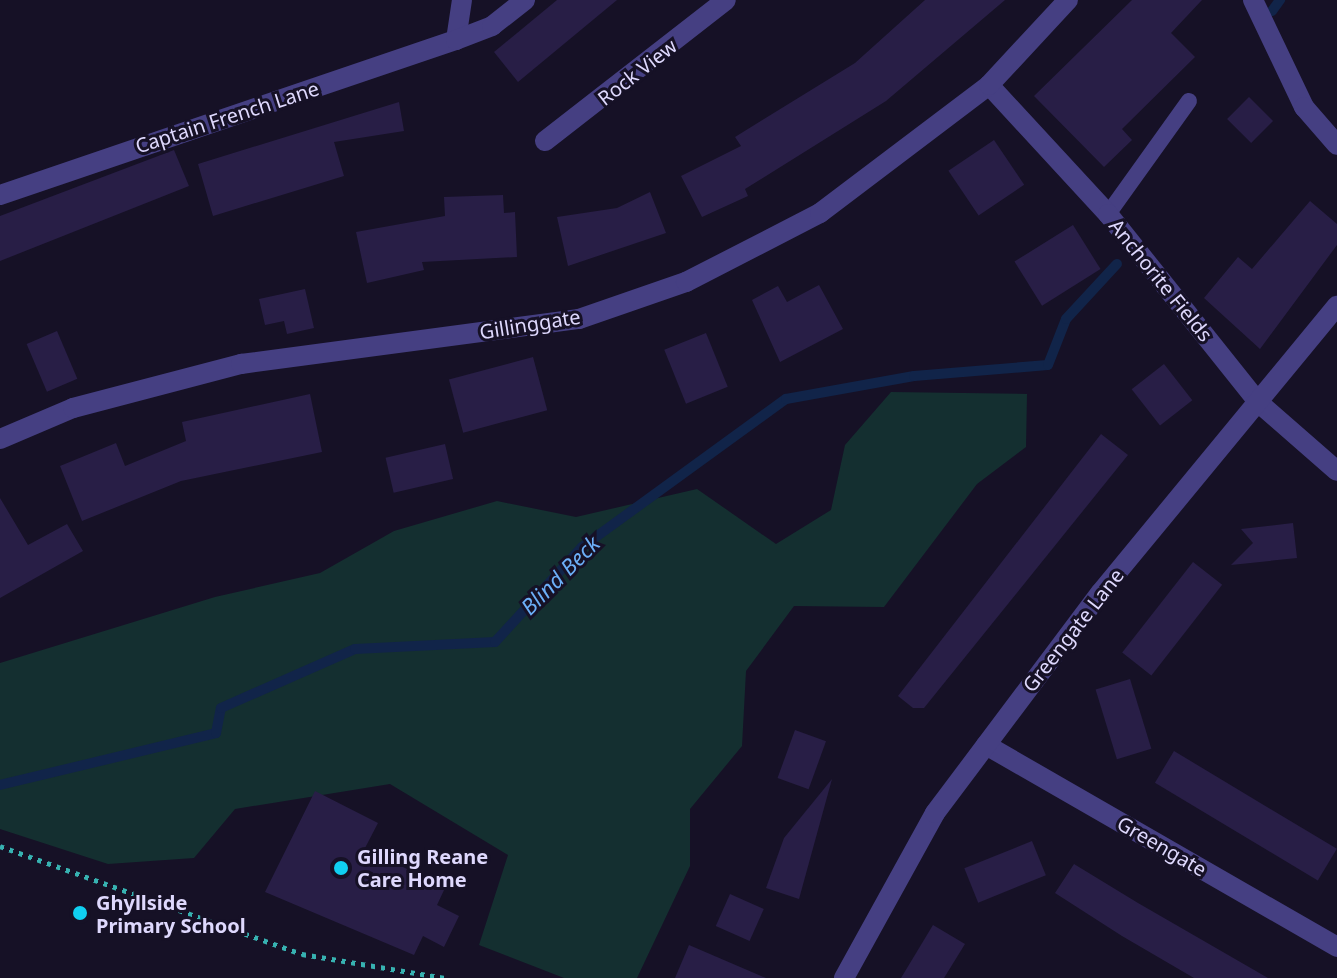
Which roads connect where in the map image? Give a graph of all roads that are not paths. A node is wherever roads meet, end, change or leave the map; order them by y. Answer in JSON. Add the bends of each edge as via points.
{"nodes":[{"id":1,"x":462,"y":0,"type":"edge"},
{"id":2,"x":525,"y":0,"type":"edge"},
{"id":3,"x":726,"y":0,"type":"edge"},
{"id":4,"x":1068,"y":0,"type":"edge"},
{"id":5,"x":1253,"y":0,"type":"edge"},
{"id":6,"x":456,"y":40,"type":"junction"},
{"id":7,"x":989,"y":85,"type":"junction"},
{"id":8,"x":1189,"y":101,"type":"dead end"},
{"id":9,"x":545,"y":141,"type":"dead end"},
{"id":10,"x":1337,"y":145,"type":"edge"},
{"id":11,"x":0,"y":195,"type":"edge"},
{"id":12,"x":1108,"y":214,"type":"junction"},
{"id":13,"x":1337,"y":306,"type":"edge"},
{"id":14,"x":1259,"y":403,"type":"junction"},
{"id":15,"x":0,"y":439,"type":"edge"},
{"id":16,"x":1337,"y":471,"type":"edge"},
{"id":17,"x":986,"y":745,"type":"junction"},
{"id":18,"x":1337,"y":947,"type":"edge"},
{"id":19,"x":844,"y":978,"type":"edge"}],
"edges":[{"from":1,"to":6,"type":"street"},
{"from":2,"to":6,"type":"street","name":"Captain French Lane","via":[[492,26]]},
{"from":3,"to":9,"type":"street","name":"Rock View"},
{"from":4,"to":7,"type":"street","name":"Gillinggate"},
{"from":5,"to":10,"type":"street","via":[[1304,107]]},
{"from":6,"to":11,"type":"street","name":"Captain French Lane"},
{"from":7,"to":12,"type":"street","name":"Anchorite Fields"},
{"from":7,"to":15,"type":"street","name":"Gillinggate","via":[[820,213],[686,282],[579,319],[241,364],[73,408]]},
{"from":8,"to":12,"type":"lane"},
{"from":12,"to":14,"type":"street","name":"Anchorite Fields"},
{"from":13,"to":14,"type":"street","name":"Greengate Lane"},
{"from":14,"to":16,"type":"street","name":"Anchorite Fields"},
{"from":14,"to":17,"type":"street","name":"Greengate Lane"},
{"from":17,"to":18,"type":"street","name":"Greengate"},
{"from":17,"to":19,"type":"street","name":"Greengate Lane","via":[[935,813]]}]}
